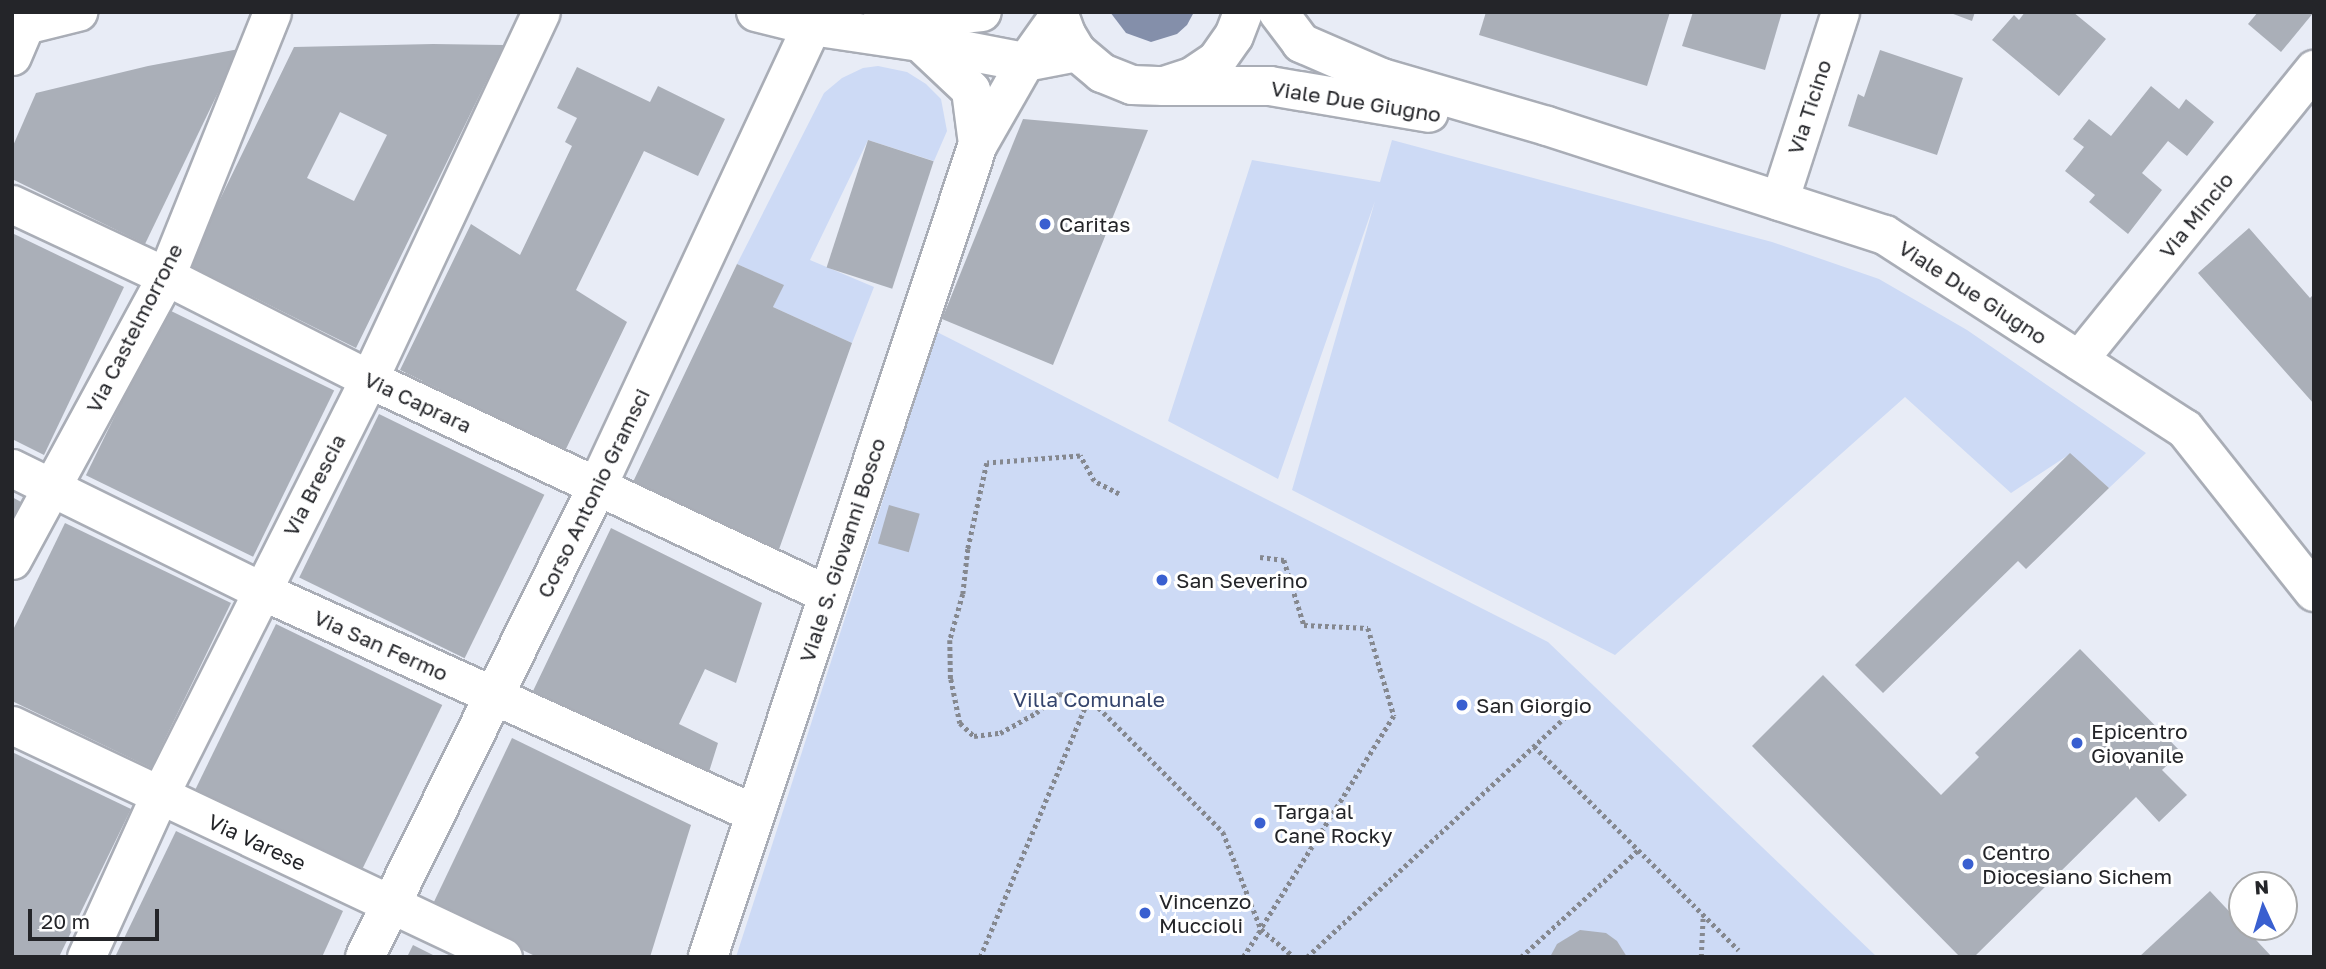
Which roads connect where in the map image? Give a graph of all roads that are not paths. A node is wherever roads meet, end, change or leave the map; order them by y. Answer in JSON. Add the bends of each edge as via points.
{"nodes":[{"id":1,"x":78,"y":12,"type":"edge"},
{"id":2,"x":272,"y":12,"type":"edge"},
{"id":3,"x":541,"y":12,"type":"edge"},
{"id":4,"x":756,"y":12,"type":"edge"},
{"id":5,"x":875,"y":12,"type":"edge"},
{"id":6,"x":982,"y":12,"type":"edge"},
{"id":7,"x":1243,"y":12,"type":"edge"},
{"id":8,"x":1278,"y":12,"type":"edge"},
{"id":9,"x":1840,"y":12,"type":"edge"},
{"id":10,"x":1058,"y":13,"type":"edge"},
{"id":11,"x":812,"y":26,"type":"junction"},
{"id":12,"x":16,"y":38,"type":"edge"},
{"id":13,"x":920,"y":42,"type":"junction"},
{"id":14,"x":1077,"y":52,"type":"junction"},
{"id":15,"x":1025,"y":62,"type":"junction"},
{"id":16,"x":2314,"y":69,"type":"edge"},
{"id":17,"x":1164,"y":86,"type":"junction"},
{"id":18,"x":1547,"y":127,"type":"junction"},
{"id":19,"x":978,"y":144,"type":"junction"},
{"id":20,"x":1779,"y":201,"type":"junction"},
{"id":21,"x":12,"y":204,"type":"edge"},
{"id":22,"x":166,"y":276,"type":"junction"},
{"id":23,"x":2078,"y":360,"type":"junction"},
{"id":24,"x":369,"y":379,"type":"junction"},
{"id":25,"x":12,"y":468,"type":"edge"},
{"id":26,"x":49,"y":487,"type":"junction"},
{"id":27,"x":597,"y":487,"type":"junction"},
{"id":28,"x":12,"y":559,"type":"edge"},
{"id":29,"x":260,"y":590,"type":"junction"},
{"id":30,"x":2314,"y":592,"type":"edge"},
{"id":31,"x":827,"y":594,"type":"junction"},
{"id":32,"x":494,"y":696,"type":"junction"},
{"id":33,"x":12,"y":725,"type":"edge"},
{"id":34,"x":159,"y":796,"type":"junction"},
{"id":35,"x":754,"y":813,"type":"junction"},
{"id":36,"x":391,"y":904,"type":"junction"},
{"id":37,"x":86,"y":957,"type":"edge"},
{"id":38,"x":365,"y":957,"type":"edge"},
{"id":39,"x":503,"y":957,"type":"edge"},
{"id":40,"x":708,"y":957,"type":"edge"}],
"edges":[{"from":1,"to":12,"type":"main road"},
{"from":2,"to":22,"type":"street","name":"Via Castelmorrone"},
{"from":3,"to":24,"type":"street","name":"Via Brescia"},
{"from":4,"to":11,"type":"main road"},
{"from":5,"to":6,"type":"main road","via":[[923,18]]},
{"from":7,"to":17,"type":"main road","name":"Viale Due Giugno","via":[[1234,36],[1217,60],[1192,77]]},
{"from":8,"to":18,"type":"main road","name":"Viale Due Giugno","via":[[1301,43],[1381,78]]},
{"from":9,"to":20,"type":"street","name":"Via Ticino"},
{"from":10,"to":14,"type":"main road","name":"Viale Due Giugno"},
{"from":10,"to":15,"type":"street","name":"Viale S. Giovanni Bosco"},
{"from":11,"to":13,"type":"main road"},
{"from":11,"to":27,"type":"main road","name":"Corso Antonio Gramsci"},
{"from":13,"to":15,"type":"main road"},
{"from":13,"to":19,"type":"main road","name":"Viale S. Giovanni Bosco","via":[[971,90]]},
{"from":14,"to":15,"type":"main road"},
{"from":14,"to":17,"type":"main road","name":"Viale Due Giugno","via":[[1102,74],[1132,85]]},
{"from":15,"to":19,"type":"street","name":"Viale S. Giovanni Bosco"},
{"from":16,"to":23,"type":"street","name":"Via Mincio"},
{"from":17,"to":18,"type":"main road","name":"Viale Due Giugno","via":[[1270,86]]},
{"from":18,"to":20,"type":"main road","name":"Viale Due Giugno"},
{"from":19,"to":31,"type":"main road","name":"Viale S. Giovanni Bosco"},
{"from":20,"to":23,"type":"main road","name":"Viale Due Giugno","via":[[1885,234]]},
{"from":21,"to":22,"type":"street","name":"Via Caprara"},
{"from":22,"to":24,"type":"street","name":"Via Caprara"},
{"from":22,"to":26,"type":"street","name":"Via Castelmorrone"},
{"from":23,"to":30,"type":"main road","name":"Viale Due Giugno","via":[[2185,429]]},
{"from":24,"to":27,"type":"street","name":"Via Caprara"},
{"from":24,"to":29,"type":"street","name":"Via Brescia"},
{"from":25,"to":26,"type":"street","name":"Via San Fermo"},
{"from":26,"to":28,"type":"street","name":"Via Castelmorrone"},
{"from":26,"to":29,"type":"street","name":"Via San Fermo"},
{"from":27,"to":31,"type":"street","name":"Via Caprara"},
{"from":27,"to":32,"type":"main road","name":"Corso Antonio Gramsci"},
{"from":29,"to":32,"type":"street","name":"Via San Fermo"},
{"from":29,"to":34,"type":"street","name":"Via Brescia"},
{"from":31,"to":35,"type":"main road","name":"Viale S. Giovanni Bosco"},
{"from":32,"to":35,"type":"street","name":"Via San Fermo"},
{"from":32,"to":36,"type":"main road","name":"Corso Antonio Gramsci"},
{"from":33,"to":34,"type":"street","name":"Via Varese"},
{"from":34,"to":36,"type":"street","name":"Via Varese"},
{"from":34,"to":37,"type":"street","name":"Via Brescia"},
{"from":35,"to":40,"type":"main road","name":"Viale S. Giovanni Bosco"},
{"from":36,"to":38,"type":"main road","name":"Corso Antonio Gramsci"},
{"from":36,"to":39,"type":"street","name":"Via Varese"}]}
